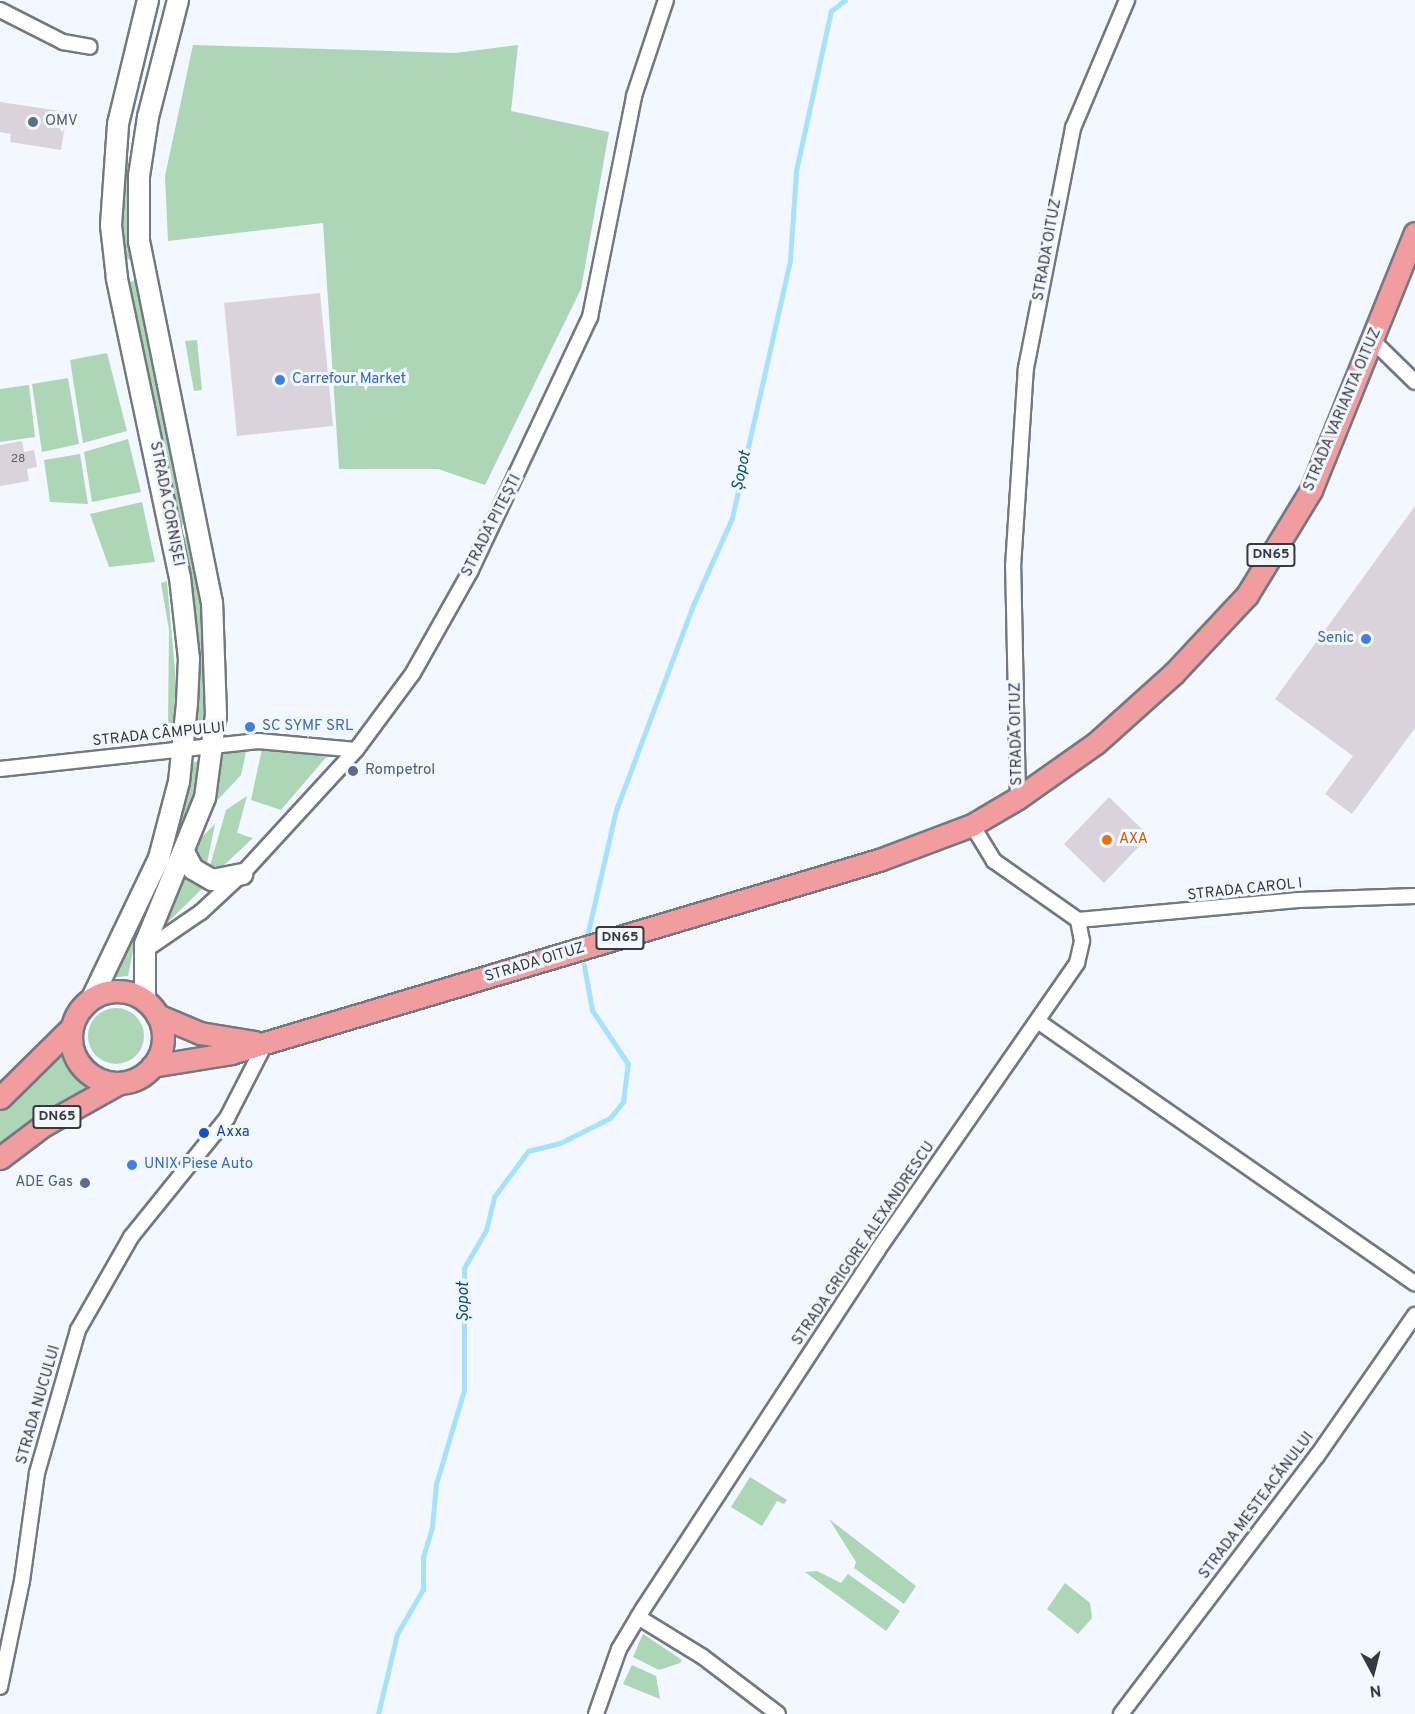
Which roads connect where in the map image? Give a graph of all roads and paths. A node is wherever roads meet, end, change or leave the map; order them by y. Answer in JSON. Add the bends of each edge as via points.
{"nodes":[{"id":1,"x":148,"y":0,"type":"edge"},
{"id":2,"x":178,"y":0,"type":"edge"},
{"id":3,"x":666,"y":0,"type":"edge"},
{"id":4,"x":1127,"y":0,"type":"edge"},
{"id":5,"x":0,"y":9,"type":"edge"},
{"id":6,"x":140,"y":26,"type":"junction"},
{"id":7,"x":167,"y":36,"type":"junction"},
{"id":8,"x":90,"y":47,"type":"dead end"},
{"id":9,"x":116,"y":142,"type":"junction"},
{"id":10,"x":143,"y":146,"type":"junction"},
{"id":11,"x":1415,"y":233,"type":"edge"},
{"id":12,"x":1372,"y":340,"type":"junction"},
{"id":13,"x":1415,"y":382,"type":"edge"},
{"id":14,"x":213,"y":745,"type":"junction"},
{"id":15,"x":183,"y":748,"type":"junction"},
{"id":16,"x":356,"y":750,"type":"junction"},
{"id":17,"x":0,"y":768,"type":"edge"},
{"id":18,"x":1018,"y":798,"type":"junction"},
{"id":19,"x":972,"y":825,"type":"junction"},
{"id":20,"x":185,"y":854,"type":"junction"},
{"id":21,"x":242,"y":874,"type":"junction"},
{"id":22,"x":1415,"y":896,"type":"edge"},
{"id":23,"x":1078,"y":920,"type":"junction"},
{"id":24,"x":144,"y":951,"type":"junction"},
{"id":25,"x":92,"y":998,"type":"junction"},
{"id":26,"x":151,"y":1008,"type":"junction"},
{"id":27,"x":1039,"y":1022,"type":"junction"},
{"id":28,"x":72,"y":1028,"type":"junction"},
{"id":29,"x":265,"y":1044,"type":"junction"},
{"id":30,"x":152,"y":1066,"type":"junction"},
{"id":31,"x":119,"y":1083,"type":"junction"},
{"id":32,"x":0,"y":1098,"type":"edge"},
{"id":33,"x":0,"y":1158,"type":"edge"},
{"id":34,"x":1415,"y":1283,"type":"edge"},
{"id":35,"x":1415,"y":1315,"type":"edge"},
{"id":36,"x":638,"y":1617,"type":"junction"},
{"id":37,"x":0,"y":1686,"type":"edge"},
{"id":38,"x":596,"y":1714,"type":"edge"},
{"id":39,"x":778,"y":1714,"type":"edge"},
{"id":40,"x":1121,"y":1714,"type":"edge"}],
"edges":[{"from":1,"to":6,"type":"street","name":"STRADA CORNIȘEI"},
{"from":2,"to":7,"type":"street","name":"STRADA CORNIȘEI"},
{"from":3,"to":16,"type":"street","name":"STRADA PITEȘTI","via":[[634,96],[590,317],[471,570],[413,673]]},
{"from":4,"to":18,"type":"street","name":"STRADA OITUZ","via":[[1073,128],[1026,368],[1013,567]]},
{"from":5,"to":8,"type":"street","via":[[63,42]]},
{"from":6,"to":7,"type":"street"},
{"from":6,"to":9,"type":"street","name":"STRADA CORNIȘEI"},
{"from":7,"to":10,"type":"street","name":"STRADA CORNIȘEI"},
{"from":9,"to":10,"type":"street"},
{"from":9,"to":15,"type":"street","name":"STRADA CORNIȘEI","via":[[111,192],[114,259],[186,614],[189,659]]},
{"from":10,"to":14,"type":"street","name":"STRADA CORNIȘEI","via":[[139,242],[212,603],[216,658]]},
{"from":11,"to":12,"type":"main road","name":"STRADA VARIANTA OITUZ","number":"DN65"},
{"from":12,"to":13,"type":"street"},
{"from":12,"to":18,"type":"main road","name":"STRADA VARIANTA OITUZ","number":"DN65","via":[[1311,490],[1247,595],[1174,673],[1096,743]]},
{"from":14,"to":15,"type":"street","name":"STRADA CÂMPULUI"},
{"from":14,"to":16,"type":"street","name":"STRADA CÂMPULUI","via":[[301,742]]},
{"from":14,"to":20,"type":"street","name":"STRADA CORNIȘEI","via":[[205,798]]},
{"from":15,"to":17,"type":"street","name":"STRADA CÂMPULUI"},
{"from":15,"to":25,"type":"street","name":"STRADA CORNIȘEI","via":[[159,858]]},
{"from":16,"to":21,"type":"street","name":"STRADA PITEȘTI"},
{"from":18,"to":19,"type":"main road","name":"STRADA OITUZ","number":"DN65"},
{"from":19,"to":23,"type":"street","via":[[994,861]]},
{"from":19,"to":29,"type":"main road","name":"STRADA OITUZ","number":"DN65","via":[[869,864]]},
{"from":20,"to":21,"type":"street","via":[[193,869],[212,880]]},
{"from":20,"to":24,"type":"street","name":"STRADA CORNIȘEI"},
{"from":21,"to":24,"type":"street","name":"STRADA PITEȘTI","via":[[201,912]]},
{"from":22,"to":23,"type":"street","name":"STRADA CAROL I","via":[[1298,900]]},
{"from":23,"to":27,"type":"street","name":"STRADA GRIGORE ALEXANDRESCU","via":[[1082,941],[1077,963]]},
{"from":24,"to":26,"type":"street","name":"STRADA CORNIȘEI"},
{"from":25,"to":26,"type":"main road","via":[[122,991]]},
{"from":25,"to":28,"type":"main road","via":[[75,1016]]},
{"from":26,"to":29,"type":"main road","name":"STRADA OITUZ","number":"DN65","via":[[200,1033]]},
{"from":26,"to":30,"type":"main road","via":[[162,1045]]},
{"from":27,"to":34,"type":"street"},
{"from":27,"to":36,"type":"street","name":"STRADA GRIGORE ALEXANDRESCU","via":[[878,1251]]},
{"from":28,"to":31,"type":"main road","via":[[71,1046],[86,1071]]},
{"from":28,"to":32,"type":"main road"},
{"from":29,"to":30,"type":"main road","name":"STRADA OITUZ","number":"DN65"},
{"from":29,"to":37,"type":"street","name":"STRADA NUCULUI","via":[[227,1118],[131,1237],[78,1330],[39,1461],[22,1581]]},
{"from":30,"to":31,"type":"main road"},
{"from":31,"to":33,"type":"main road","number":"DN65","via":[[51,1121]]},
{"from":35,"to":40,"type":"street","name":"STRADA MESTEACĂNULUI","via":[[1317,1456]]},
{"from":36,"to":38,"type":"street","name":"STRADA GRIGORE ALEXANDRESCU","via":[[619,1649]]},
{"from":36,"to":39,"type":"street","via":[[703,1657]]}]}
